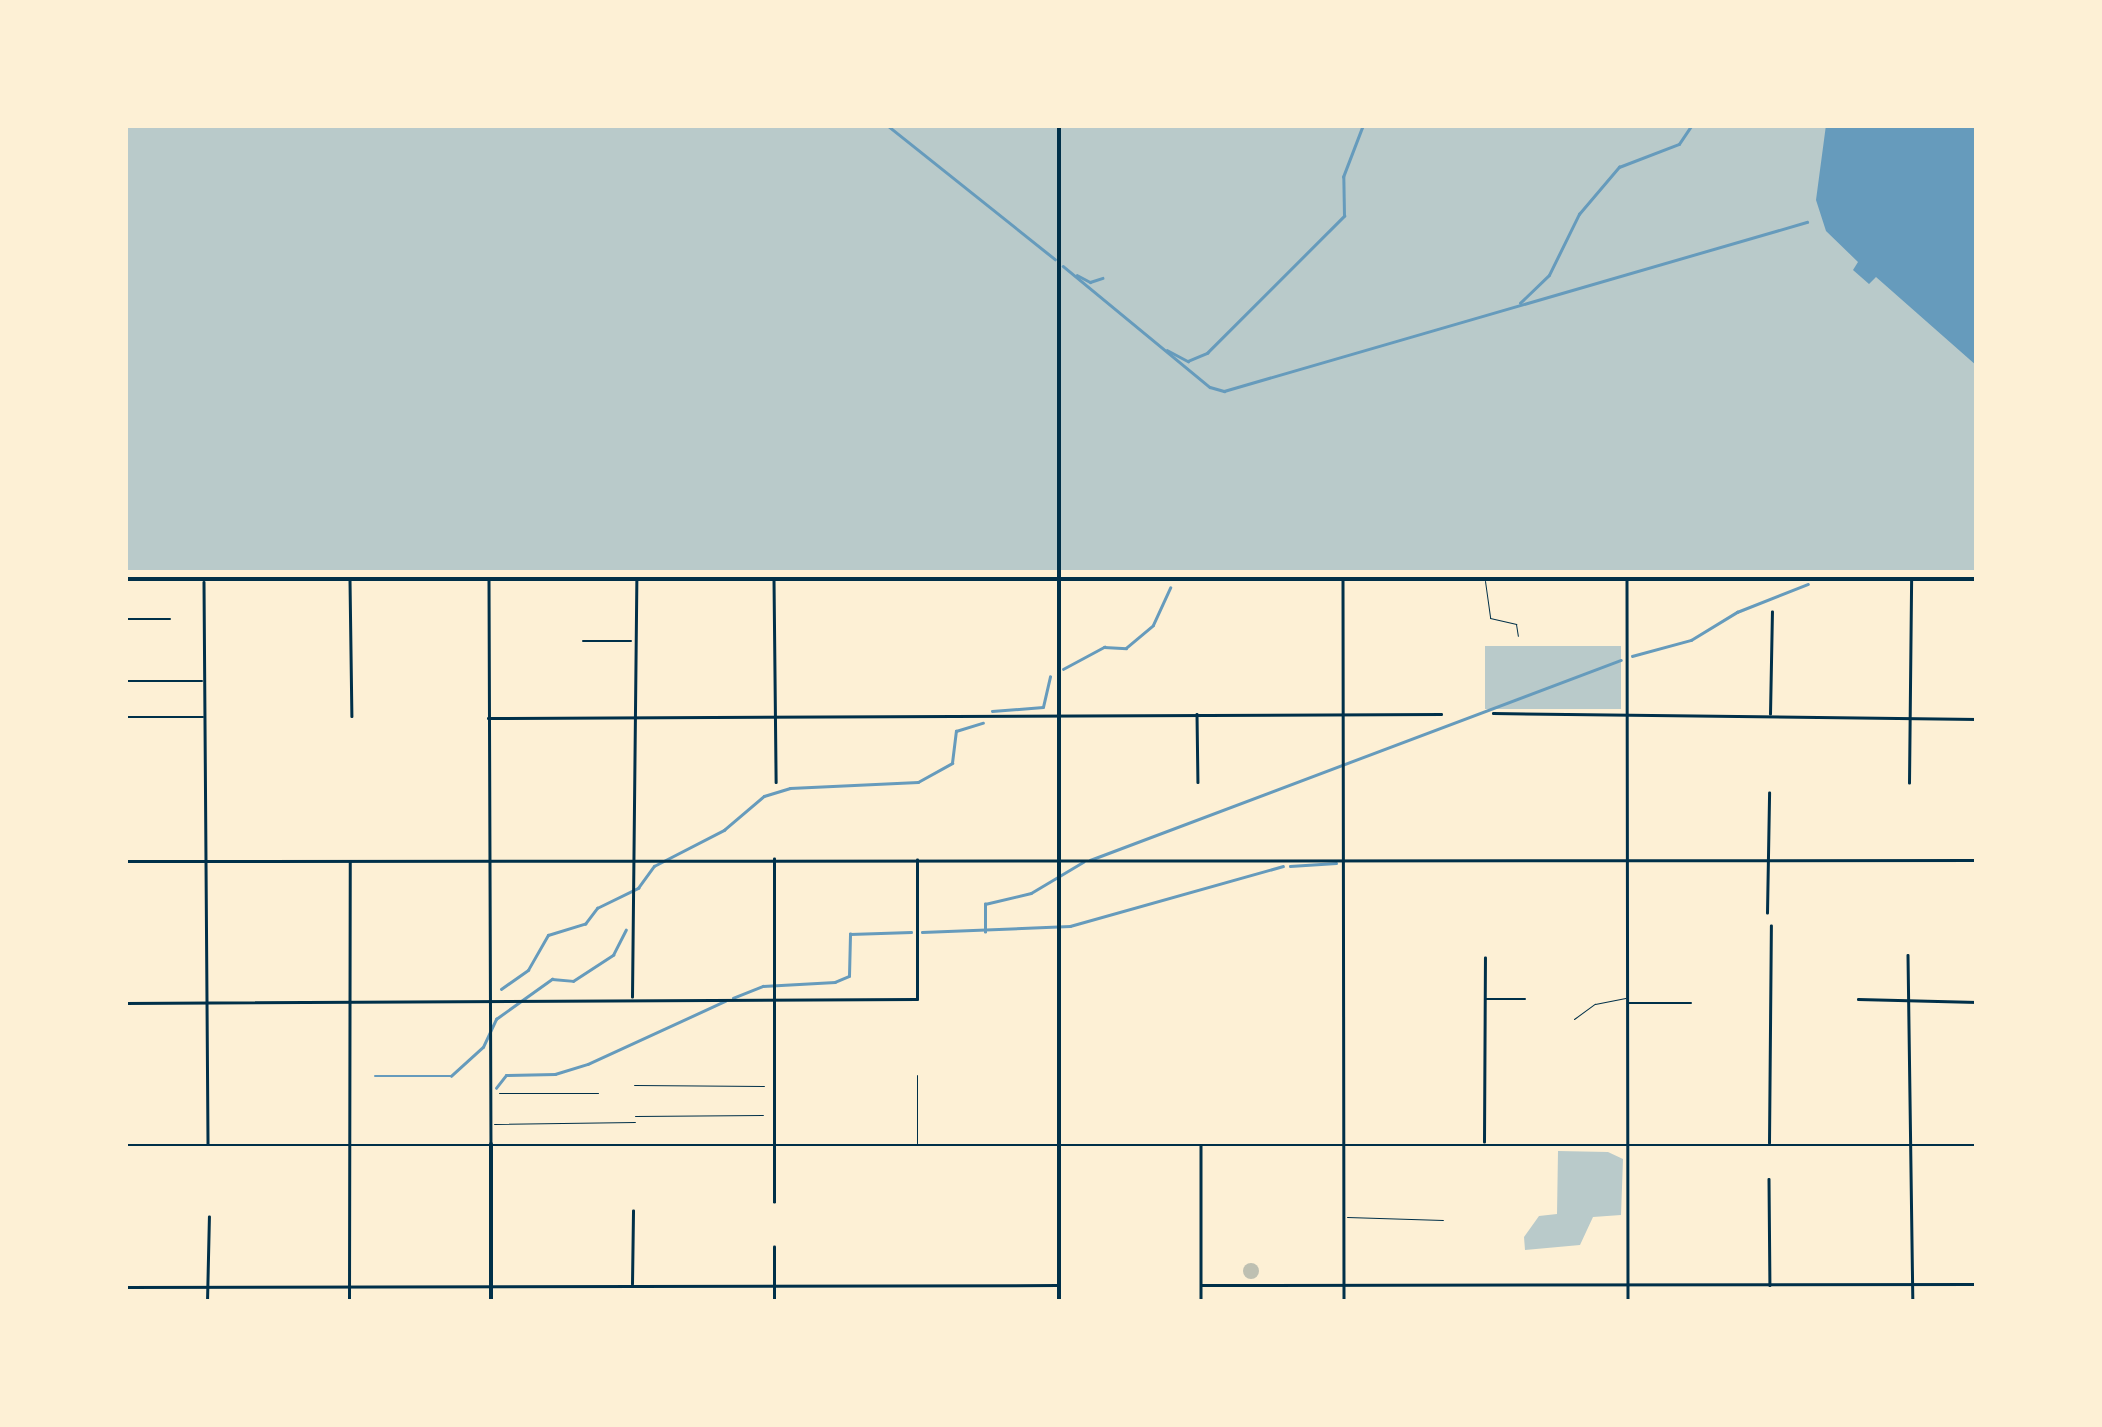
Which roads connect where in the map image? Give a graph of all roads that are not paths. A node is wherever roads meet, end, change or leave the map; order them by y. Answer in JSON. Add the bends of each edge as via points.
{"nodes":[{"id":1,"x":1059,"y":125,"type":"edge"},
{"id":2,"x":1059,"y":577,"type":"junction"},
{"id":3,"x":636,"y":578,"type":"junction"},
{"id":4,"x":774,"y":578,"type":"junction"},
{"id":5,"x":1343,"y":578,"type":"junction"},
{"id":6,"x":1485,"y":578,"type":"junction"},
{"id":7,"x":204,"y":579,"type":"junction"},
{"id":8,"x":350,"y":579,"type":"junction"},
{"id":9,"x":489,"y":579,"type":"junction"},
{"id":10,"x":1627,"y":579,"type":"junction"},
{"id":11,"x":1911,"y":579,"type":"junction"},
{"id":12,"x":1977,"y":579,"type":"edge"},
{"id":13,"x":125,"y":580,"type":"edge"},
{"id":14,"x":1772,"y":612,"type":"dead end"},
{"id":15,"x":125,"y":619,"type":"edge"},
{"id":16,"x":170,"y":619,"type":"dead end"},
{"id":17,"x":1518,"y":636,"type":"dead end"},
{"id":18,"x":583,"y":641,"type":"dead end"},
{"id":19,"x":634,"y":641,"type":"junction"},
{"id":20,"x":204,"y":680,"type":"junction"},
{"id":21,"x":125,"y":681,"type":"edge"},
{"id":22,"x":1493,"y":713,"type":"dead end"},
{"id":23,"x":1197,"y":714,"type":"junction"},
{"id":24,"x":1343,"y":714,"type":"junction"},
{"id":25,"x":1441,"y":714,"type":"dead end"},
{"id":26,"x":1627,"y":715,"type":"junction"},
{"id":27,"x":204,"y":716,"type":"junction"},
{"id":28,"x":352,"y":716,"type":"dead end"},
{"id":29,"x":1055,"y":716,"type":"junction"},
{"id":30,"x":1770,"y":716,"type":"junction"},
{"id":31,"x":125,"y":717,"type":"edge"},
{"id":32,"x":488,"y":718,"type":"junction"},
{"id":33,"x":632,"y":718,"type":"junction"},
{"id":34,"x":774,"y":718,"type":"junction"},
{"id":35,"x":1910,"y":718,"type":"junction"},
{"id":36,"x":1977,"y":719,"type":"edge"},
{"id":37,"x":776,"y":782,"type":"dead end"},
{"id":38,"x":1198,"y":782,"type":"dead end"},
{"id":39,"x":1909,"y":784,"type":"dead end"},
{"id":40,"x":1769,"y":793,"type":"dead end"},
{"id":41,"x":1344,"y":858,"type":"junction"},
{"id":42,"x":774,"y":859,"type":"junction"},
{"id":43,"x":917,"y":859,"type":"junction"},
{"id":44,"x":1055,"y":859,"type":"junction"},
{"id":45,"x":125,"y":860,"type":"edge"},
{"id":46,"x":208,"y":860,"type":"junction"},
{"id":47,"x":350,"y":860,"type":"junction"},
{"id":48,"x":490,"y":860,"type":"junction"},
{"id":49,"x":634,"y":860,"type":"junction"},
{"id":50,"x":1627,"y":860,"type":"junction"},
{"id":51,"x":1768,"y":860,"type":"junction"},
{"id":52,"x":1977,"y":860,"type":"edge"},
{"id":53,"x":1767,"y":913,"type":"dead end"},
{"id":54,"x":1771,"y":926,"type":"dead end"},
{"id":55,"x":1908,"y":955,"type":"dead end"},
{"id":56,"x":1484,"y":958,"type":"dead end"},
{"id":57,"x":632,"y":999,"type":"junction"},
{"id":58,"x":775,"y":999,"type":"junction"},
{"id":59,"x":1484,"y":999,"type":"junction"},
{"id":60,"x":1525,"y":999,"type":"dead end"},
{"id":61,"x":1858,"y":999,"type":"dead end"},
{"id":62,"x":1628,"y":1000,"type":"junction"},
{"id":63,"x":491,"y":1001,"type":"junction"},
{"id":64,"x":208,"y":1002,"type":"junction"},
{"id":65,"x":1910,"y":1002,"type":"junction"},
{"id":66,"x":1977,"y":1002,"type":"edge"},
{"id":67,"x":125,"y":1003,"type":"edge"},
{"id":68,"x":347,"y":1003,"type":"junction"},
{"id":69,"x":1691,"y":1003,"type":"dead end"},
{"id":70,"x":1574,"y":1019,"type":"dead end"},
{"id":71,"x":918,"y":1076,"type":"dead end"},
{"id":72,"x":634,"y":1086,"type":"dead end"},
{"id":73,"x":764,"y":1086,"type":"dead end"},
{"id":74,"x":499,"y":1093,"type":"dead end"},
{"id":75,"x":598,"y":1094,"type":"dead end"},
{"id":76,"x":635,"y":1116,"type":"dead end"},
{"id":77,"x":763,"y":1116,"type":"dead end"},
{"id":78,"x":635,"y":1122,"type":"dead end"},
{"id":79,"x":491,"y":1125,"type":"junction"},
{"id":80,"x":773,"y":1143,"type":"junction"},
{"id":81,"x":918,"y":1143,"type":"junction"},
{"id":82,"x":1059,"y":1143,"type":"junction"},
{"id":83,"x":347,"y":1144,"type":"junction"},
{"id":84,"x":491,"y":1144,"type":"junction"},
{"id":85,"x":1201,"y":1144,"type":"junction"},
{"id":86,"x":1344,"y":1144,"type":"junction"},
{"id":87,"x":1484,"y":1144,"type":"junction"},
{"id":88,"x":1628,"y":1144,"type":"junction"},
{"id":89,"x":1769,"y":1144,"type":"junction"},
{"id":90,"x":1912,"y":1144,"type":"junction"},
{"id":91,"x":1977,"y":1144,"type":"edge"},
{"id":92,"x":125,"y":1145,"type":"edge"},
{"id":93,"x":208,"y":1145,"type":"junction"},
{"id":94,"x":1769,"y":1179,"type":"dead end"},
{"id":95,"x":774,"y":1202,"type":"dead end"},
{"id":96,"x":633,"y":1211,"type":"dead end"},
{"id":97,"x":209,"y":1217,"type":"dead end"},
{"id":98,"x":1344,"y":1217,"type":"junction"},
{"id":99,"x":1443,"y":1220,"type":"dead end"},
{"id":100,"x":774,"y":1247,"type":"dead end"},
{"id":101,"x":1977,"y":1284,"type":"edge"},
{"id":102,"x":1059,"y":1285,"type":"junction"},
{"id":103,"x":1201,"y":1285,"type":"junction"},
{"id":104,"x":1344,"y":1285,"type":"junction"},
{"id":105,"x":208,"y":1286,"type":"junction"},
{"id":106,"x":349,"y":1286,"type":"junction"},
{"id":107,"x":491,"y":1286,"type":"junction"},
{"id":108,"x":632,"y":1286,"type":"junction"},
{"id":109,"x":774,"y":1286,"type":"junction"},
{"id":110,"x":1628,"y":1286,"type":"junction"},
{"id":111,"x":1770,"y":1286,"type":"junction"},
{"id":112,"x":1913,"y":1286,"type":"junction"},
{"id":113,"x":125,"y":1287,"type":"edge"},
{"id":114,"x":207,"y":1302,"type":"edge"},
{"id":115,"x":349,"y":1302,"type":"edge"},
{"id":116,"x":491,"y":1302,"type":"edge"},
{"id":117,"x":774,"y":1302,"type":"edge"},
{"id":118,"x":1059,"y":1302,"type":"edge"},
{"id":119,"x":1201,"y":1302,"type":"edge"},
{"id":120,"x":1344,"y":1302,"type":"edge"},
{"id":121,"x":1628,"y":1302,"type":"edge"},
{"id":122,"x":1912,"y":1302,"type":"edge"}],
"edges":[{"from":1,"to":2,"type":"street"},
{"from":2,"to":4,"type":"street"},
{"from":2,"to":5,"type":"street"},
{"from":2,"to":29,"type":"street"},
{"from":3,"to":4,"type":"street"},
{"from":3,"to":9,"type":"street"},
{"from":3,"to":19,"type":"street"},
{"from":4,"to":34,"type":"street"},
{"from":5,"to":6,"type":"street"},
{"from":5,"to":24,"type":"street"},
{"from":6,"to":10,"type":"street"},
{"from":6,"to":17,"type":"lane","via":[[1490,618],[1516,624]]},
{"from":7,"to":8,"type":"street"},
{"from":7,"to":13,"type":"street"},
{"from":7,"to":20,"type":"street"},
{"from":8,"to":9,"type":"street"},
{"from":8,"to":28,"type":"street"},
{"from":9,"to":32,"type":"street"},
{"from":10,"to":11,"type":"street"},
{"from":10,"to":26,"type":"street"},
{"from":11,"to":12,"type":"street"},
{"from":11,"to":35,"type":"street"},
{"from":14,"to":30,"type":"street"},
{"from":15,"to":16,"type":"street"},
{"from":18,"to":19,"type":"street"},
{"from":19,"to":33,"type":"street"},
{"from":20,"to":21,"type":"street"},
{"from":20,"to":27,"type":"street"},
{"from":22,"to":26,"type":"street"},
{"from":23,"to":24,"type":"street"},
{"from":23,"to":29,"type":"street"},
{"from":23,"to":38,"type":"street"},
{"from":24,"to":25,"type":"street"},
{"from":24,"to":41,"type":"street"},
{"from":26,"to":30,"type":"street"},
{"from":26,"to":50,"type":"street"},
{"from":27,"to":31,"type":"street"},
{"from":27,"to":46,"type":"street"},
{"from":29,"to":34,"type":"street"},
{"from":29,"to":44,"type":"street"},
{"from":30,"to":35,"type":"street"},
{"from":32,"to":33,"type":"street"},
{"from":32,"to":48,"type":"street"},
{"from":33,"to":34,"type":"street"},
{"from":33,"to":49,"type":"street"},
{"from":34,"to":37,"type":"street"},
{"from":35,"to":36,"type":"street"},
{"from":35,"to":39,"type":"street"},
{"from":40,"to":51,"type":"street"},
{"from":41,"to":44,"type":"street"},
{"from":41,"to":50,"type":"street"},
{"from":41,"to":86,"type":"street"},
{"from":42,"to":43,"type":"street"},
{"from":42,"to":49,"type":"street"},
{"from":42,"to":58,"type":"street"},
{"from":43,"to":44,"type":"street"},
{"from":43,"to":58,"type":"street","via":[[917,999]]},
{"from":44,"to":82,"type":"street"},
{"from":45,"to":46,"type":"street"},
{"from":46,"to":47,"type":"street"},
{"from":46,"to":64,"type":"street"},
{"from":47,"to":48,"type":"street"},
{"from":47,"to":68,"type":"street"},
{"from":48,"to":49,"type":"street"},
{"from":48,"to":63,"type":"street"},
{"from":49,"to":57,"type":"street"},
{"from":50,"to":51,"type":"street"},
{"from":50,"to":62,"type":"street"},
{"from":51,"to":52,"type":"street"},
{"from":51,"to":53,"type":"street"},
{"from":54,"to":89,"type":"street"},
{"from":55,"to":65,"type":"street"},
{"from":56,"to":59,"type":"street"},
{"from":57,"to":58,"type":"street"},
{"from":57,"to":63,"type":"street"},
{"from":58,"to":80,"type":"street"},
{"from":59,"to":60,"type":"street"},
{"from":59,"to":87,"type":"street"},
{"from":61,"to":65,"type":"street"},
{"from":62,"to":69,"type":"street"},
{"from":62,"to":70,"type":"lane","via":[[1595,1004]]},
{"from":62,"to":88,"type":"street"},
{"from":63,"to":68,"type":"street"},
{"from":63,"to":79,"type":"street"},
{"from":64,"to":67,"type":"street"},
{"from":64,"to":68,"type":"street"},
{"from":64,"to":93,"type":"street"},
{"from":65,"to":66,"type":"street"},
{"from":65,"to":90,"type":"street"},
{"from":68,"to":83,"type":"street"},
{"from":71,"to":81,"type":"lane"},
{"from":72,"to":73,"type":"lane"},
{"from":74,"to":75,"type":"lane"},
{"from":76,"to":77,"type":"lane"},
{"from":78,"to":79,"type":"lane"},
{"from":79,"to":84,"type":"street"},
{"from":80,"to":81,"type":"street"},
{"from":80,"to":84,"type":"street"},
{"from":80,"to":95,"type":"street"},
{"from":81,"to":82,"type":"street"},
{"from":82,"to":85,"type":"street"},
{"from":82,"to":102,"type":"street"},
{"from":83,"to":84,"type":"street"},
{"from":83,"to":93,"type":"street"},
{"from":83,"to":106,"type":"street"},
{"from":84,"to":107,"type":"street"},
{"from":85,"to":86,"type":"street"},
{"from":85,"to":103,"type":"street"},
{"from":86,"to":87,"type":"street"},
{"from":86,"to":98,"type":"street"},
{"from":87,"to":88,"type":"street"},
{"from":88,"to":89,"type":"street"},
{"from":88,"to":110,"type":"street"},
{"from":89,"to":90,"type":"street"},
{"from":90,"to":91,"type":"street"},
{"from":90,"to":112,"type":"street"},
{"from":92,"to":93,"type":"street"},
{"from":94,"to":111,"type":"street"},
{"from":96,"to":108,"type":"street"},
{"from":97,"to":105,"type":"street"},
{"from":98,"to":99,"type":"lane"},
{"from":98,"to":104,"type":"street"},
{"from":100,"to":109,"type":"street"},
{"from":101,"to":112,"type":"street"},
{"from":102,"to":109,"type":"street"},
{"from":102,"to":118,"type":"street"},
{"from":103,"to":104,"type":"street"},
{"from":103,"to":119,"type":"street"},
{"from":104,"to":110,"type":"street"},
{"from":104,"to":120,"type":"street"},
{"from":105,"to":106,"type":"street"},
{"from":105,"to":113,"type":"street"},
{"from":105,"to":114,"type":"street"},
{"from":106,"to":107,"type":"street"},
{"from":106,"to":115,"type":"street"},
{"from":107,"to":108,"type":"street"},
{"from":107,"to":116,"type":"street"},
{"from":108,"to":109,"type":"street"},
{"from":109,"to":117,"type":"street"},
{"from":110,"to":111,"type":"street"},
{"from":110,"to":121,"type":"street"},
{"from":111,"to":112,"type":"street"},
{"from":112,"to":122,"type":"street"}]}
